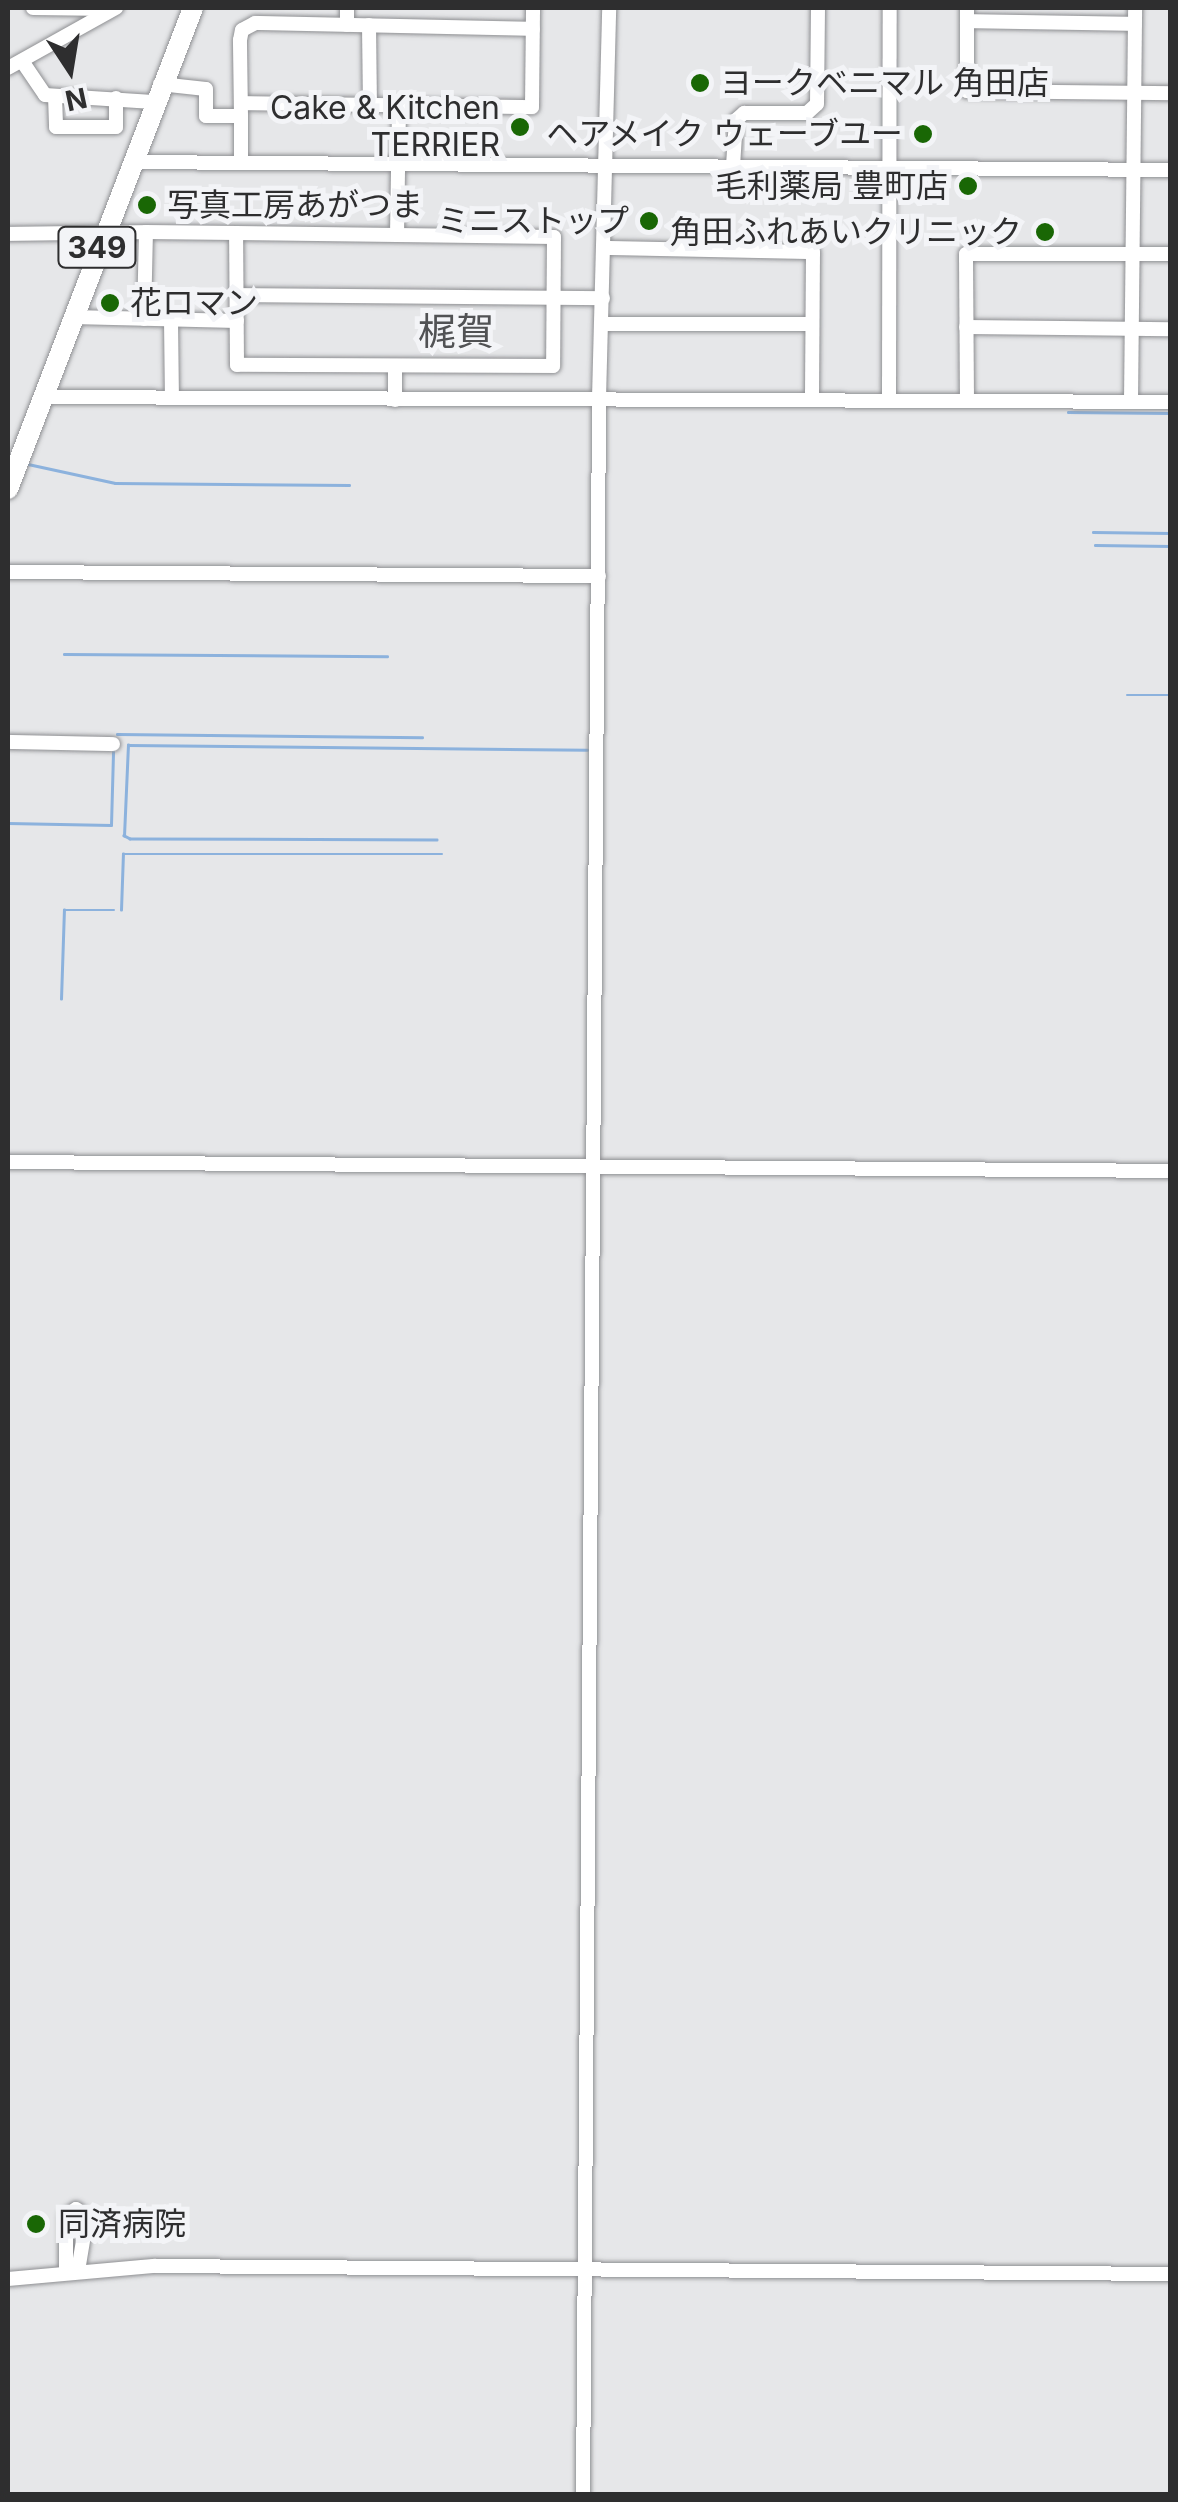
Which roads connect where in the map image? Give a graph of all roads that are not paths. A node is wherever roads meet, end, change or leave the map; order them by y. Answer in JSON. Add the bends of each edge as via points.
{"nodes":[{"id":1,"x":33,"y":8,"type":"edge"},
{"id":2,"x":119,"y":8,"type":"edge"},
{"id":3,"x":190,"y":8,"type":"edge"},
{"id":4,"x":347,"y":8,"type":"edge"},
{"id":5,"x":533,"y":8,"type":"edge"},
{"id":6,"x":609,"y":8,"type":"edge"},
{"id":7,"x":818,"y":8,"type":"edge"},
{"id":8,"x":890,"y":8,"type":"edge"},
{"id":9,"x":1135,"y":8,"type":"edge"},
{"id":10,"x":967,"y":14,"type":"edge"},
{"id":11,"x":1135,"y":24,"type":"junction"},
{"id":12,"x":347,"y":25,"type":"junction"},
{"id":13,"x":369,"y":25,"type":"junction"},
{"id":14,"x":533,"y":29,"type":"junction"},
{"id":15,"x":22,"y":62,"type":"junction"},
{"id":16,"x":8,"y":68,"type":"edge"},
{"id":17,"x":1134,"y":92,"type":"junction"},
{"id":18,"x":157,"y":93,"type":"junction"},
{"id":19,"x":1170,"y":93,"type":"edge"},
{"id":20,"x":55,"y":96,"type":"junction"},
{"id":21,"x":116,"y":98,"type":"junction"},
{"id":22,"x":370,"y":104,"type":"junction"},
{"id":23,"x":398,"y":105,"type":"junction"},
{"id":24,"x":241,"y":110,"type":"junction"},
{"id":25,"x":240,"y":161,"type":"junction"},
{"id":26,"x":131,"y":162,"type":"junction"},
{"id":27,"x":399,"y":162,"type":"junction"},
{"id":28,"x":608,"y":164,"type":"junction"},
{"id":29,"x":733,"y":166,"type":"junction"},
{"id":30,"x":891,"y":166,"type":"junction"},
{"id":31,"x":1134,"y":169,"type":"junction"},
{"id":32,"x":1170,"y":170,"type":"edge"},
{"id":33,"x":146,"y":232,"type":"junction"},
{"id":34,"x":236,"y":233,"type":"junction"},
{"id":35,"x":8,"y":234,"type":"edge"},
{"id":36,"x":102,"y":234,"type":"junction"},
{"id":37,"x":398,"y":236,"type":"junction"},
{"id":38,"x":605,"y":248,"type":"junction"},
{"id":39,"x":1132,"y":253,"type":"junction"},
{"id":40,"x":1170,"y":254,"type":"edge"},
{"id":41,"x":236,"y":296,"type":"junction"},
{"id":42,"x":553,"y":298,"type":"junction"},
{"id":43,"x":603,"y":298,"type":"junction"},
{"id":44,"x":72,"y":318,"type":"junction"},
{"id":45,"x":144,"y":319,"type":"junction"},
{"id":46,"x":171,"y":320,"type":"junction"},
{"id":47,"x":236,"y":321,"type":"junction"},
{"id":48,"x":602,"y":324,"type":"junction"},
{"id":49,"x":811,"y":324,"type":"junction"},
{"id":50,"x":966,"y":327,"type":"junction"},
{"id":51,"x":1132,"y":329,"type":"junction"},
{"id":52,"x":1170,"y":330,"type":"edge"},
{"id":53,"x":395,"y":367,"type":"junction"},
{"id":54,"x":41,"y":398,"type":"junction"},
{"id":55,"x":172,"y":398,"type":"junction"},
{"id":56,"x":599,"y":398,"type":"junction"},
{"id":57,"x":395,"y":400,"type":"junction"},
{"id":58,"x":812,"y":400,"type":"junction"},
{"id":59,"x":889,"y":400,"type":"junction"},
{"id":60,"x":968,"y":401,"type":"junction"},
{"id":61,"x":1131,"y":402,"type":"junction"},
{"id":62,"x":1170,"y":402,"type":"edge"},
{"id":63,"x":8,"y":489,"type":"edge"},
{"id":64,"x":8,"y":572,"type":"edge"},
{"id":65,"x":599,"y":576,"type":"junction"},
{"id":66,"x":8,"y":742,"type":"edge"},
{"id":67,"x":113,"y":744,"type":"dead end"},
{"id":68,"x":8,"y":1162,"type":"edge"},
{"id":69,"x":595,"y":1166,"type":"junction"},
{"id":70,"x":1170,"y":1172,"type":"edge"},
{"id":71,"x":583,"y":2268,"type":"junction"},
{"id":72,"x":1170,"y":2274,"type":"edge"},
{"id":73,"x":8,"y":2279,"type":"edge"},
{"id":74,"x":582,"y":2494,"type":"edge"}],
"edges":[{"from":1,"to":2,"type":"street"},
{"from":2,"to":15,"type":"street"},
{"from":3,"to":18,"type":"highway","number":"349"},
{"from":4,"to":12,"type":"street"},
{"from":5,"to":14,"type":"street"},
{"from":6,"to":28,"type":"street"},
{"from":7,"to":29,"type":"street","via":[[817,104],[807,113],[744,113],[736,120]]},
{"from":8,"to":30,"type":"street"},
{"from":9,"to":11,"type":"street"},
{"from":10,"to":11,"type":"street"},
{"from":10,"to":17,"type":"street","via":[[967,91]]},
{"from":11,"to":17,"type":"street"},
{"from":12,"to":13,"type":"street"},
{"from":12,"to":24,"type":"street","via":[[249,25],[240,40]]},
{"from":13,"to":14,"type":"street"},
{"from":13,"to":22,"type":"street"},
{"from":14,"to":23,"type":"street","via":[[532,106]]},
{"from":15,"to":16,"type":"street"},
{"from":15,"to":20,"type":"street","via":[[38,91]]},
{"from":17,"to":19,"type":"street"},
{"from":17,"to":31,"type":"street"},
{"from":18,"to":21,"type":"street"},
{"from":18,"to":24,"type":"street","via":[[206,89],[206,116]]},
{"from":18,"to":26,"type":"highway","number":"349"},
{"from":20,"to":21,"type":"street"},
{"from":20,"to":21,"type":"street","via":[[56,127],[116,127]]},
{"from":22,"to":23,"type":"street"},
{"from":22,"to":24,"type":"street"},
{"from":23,"to":27,"type":"street"},
{"from":24,"to":25,"type":"street"},
{"from":25,"to":26,"type":"street"},
{"from":25,"to":27,"type":"street"},
{"from":26,"to":36,"type":"highway","number":"349"},
{"from":27,"to":28,"type":"street"},
{"from":27,"to":37,"type":"street"},
{"from":28,"to":29,"type":"street"},
{"from":28,"to":38,"type":"street"},
{"from":29,"to":30,"type":"street"},
{"from":30,"to":31,"type":"street"},
{"from":30,"to":59,"type":"street"},
{"from":31,"to":32,"type":"street"},
{"from":31,"to":39,"type":"street"},
{"from":33,"to":34,"type":"street"},
{"from":33,"to":36,"type":"street"},
{"from":33,"to":45,"type":"street"},
{"from":34,"to":37,"type":"street"},
{"from":34,"to":41,"type":"street"},
{"from":35,"to":36,"type":"street"},
{"from":36,"to":44,"type":"highway","number":"349"},
{"from":37,"to":42,"type":"street","via":[[554,236]]},
{"from":38,"to":43,"type":"street"},
{"from":38,"to":49,"type":"street","via":[[813,252]]},
{"from":39,"to":40,"type":"street"},
{"from":39,"to":50,"type":"street","via":[[966,254]]},
{"from":39,"to":51,"type":"street"},
{"from":41,"to":42,"type":"street"},
{"from":41,"to":47,"type":"street"},
{"from":42,"to":43,"type":"street"},
{"from":42,"to":53,"type":"street","via":[[552,366]]},
{"from":43,"to":48,"type":"street"},
{"from":44,"to":45,"type":"street"},
{"from":44,"to":54,"type":"highway","number":"349"},
{"from":45,"to":46,"type":"street"},
{"from":46,"to":47,"type":"street"},
{"from":46,"to":55,"type":"street"},
{"from":47,"to":53,"type":"street","via":[[237,365]]},
{"from":48,"to":49,"type":"street"},
{"from":48,"to":56,"type":"street"},
{"from":49,"to":58,"type":"street"},
{"from":50,"to":51,"type":"street"},
{"from":50,"to":60,"type":"street"},
{"from":51,"to":52,"type":"street"},
{"from":51,"to":61,"type":"street"},
{"from":53,"to":57,"type":"street"},
{"from":54,"to":55,"type":"street"},
{"from":54,"to":63,"type":"highway","number":"349"},
{"from":55,"to":57,"type":"street"},
{"from":56,"to":57,"type":"street"},
{"from":56,"to":58,"type":"street"},
{"from":56,"to":65,"type":"street"},
{"from":58,"to":59,"type":"street"},
{"from":59,"to":60,"type":"street"},
{"from":60,"to":61,"type":"street"},
{"from":61,"to":62,"type":"street"},
{"from":64,"to":65,"type":"street"},
{"from":65,"to":69,"type":"street"},
{"from":66,"to":67,"type":"street"},
{"from":68,"to":69,"type":"street"},
{"from":69,"to":70,"type":"street"},
{"from":69,"to":71,"type":"street"},
{"from":71,"to":72,"type":"street"},
{"from":71,"to":73,"type":"street","via":[[72,2272]]},
{"from":71,"to":74,"type":"street"}]}
